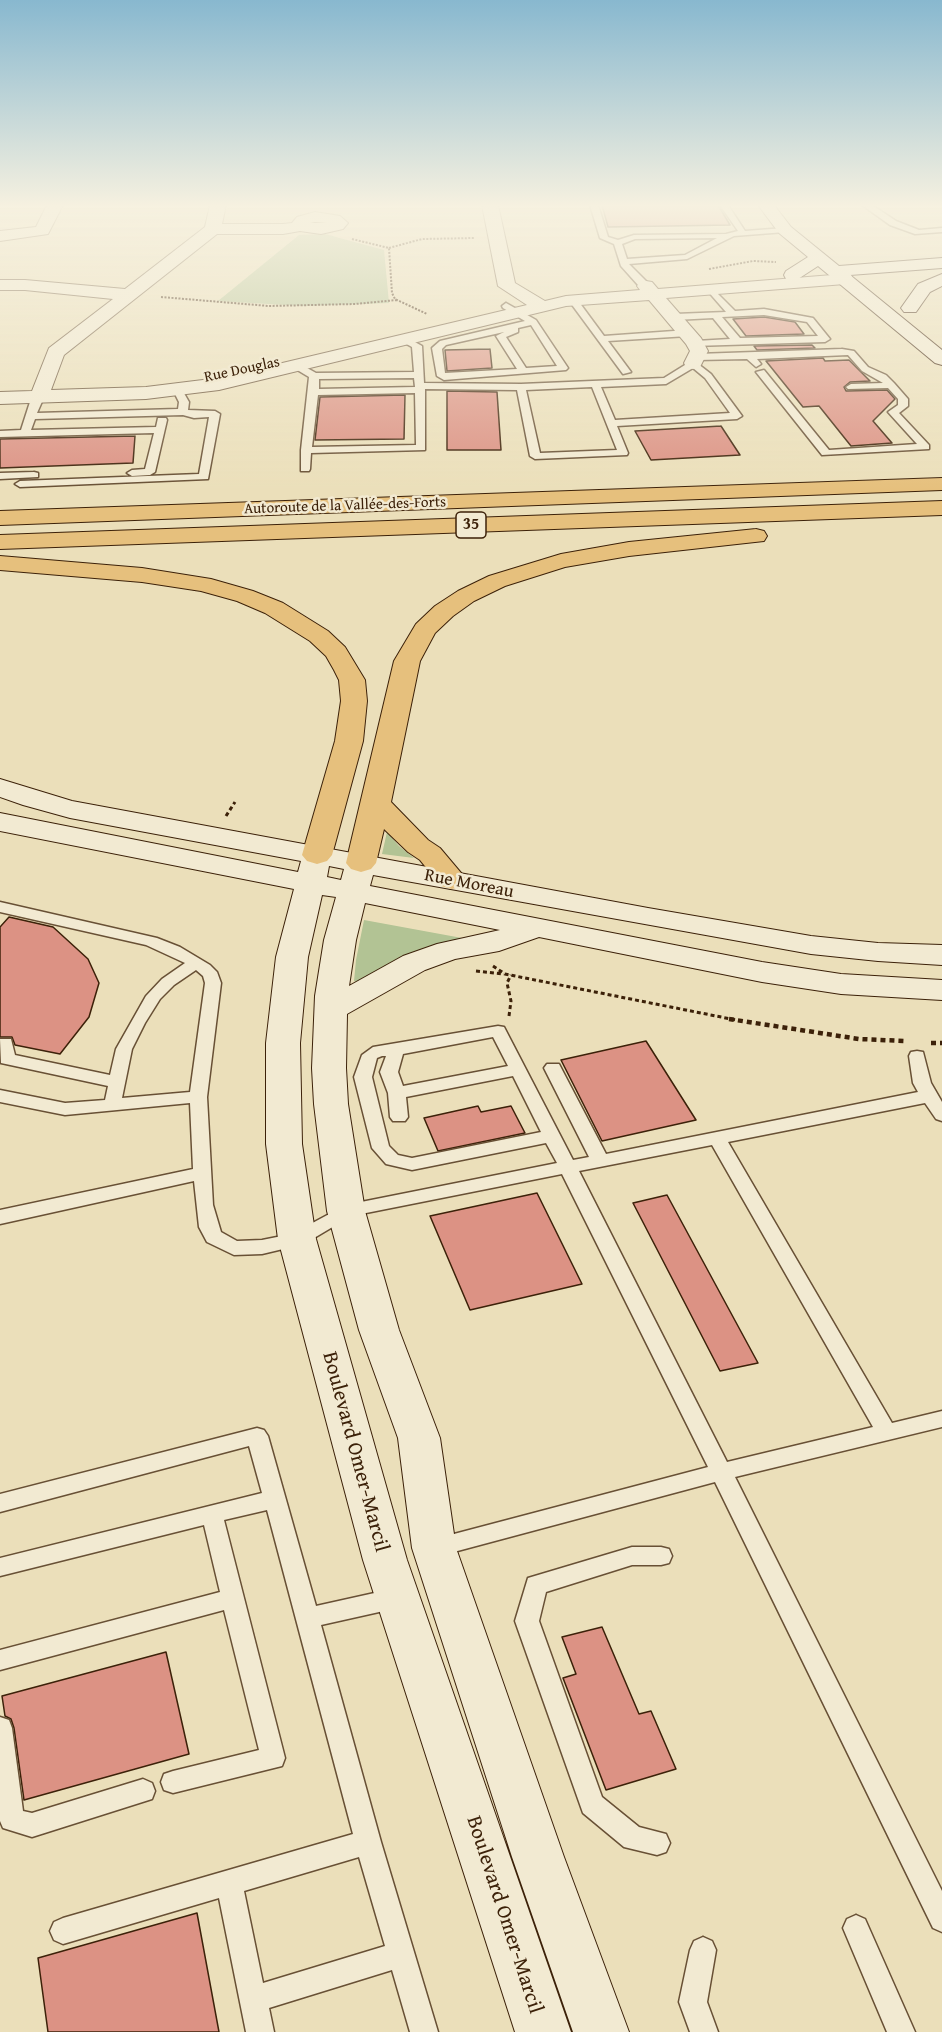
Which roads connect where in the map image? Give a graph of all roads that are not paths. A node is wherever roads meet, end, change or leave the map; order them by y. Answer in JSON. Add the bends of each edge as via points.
{"nodes":[{"id":1,"x":123,"y":300,"type":"edge"},
{"id":2,"x":522,"y":300,"type":"edge"},
{"id":3,"x":530,"y":300,"type":"edge"},
{"id":4,"x":555,"y":300,"type":"edge"},
{"id":5,"x":573,"y":300,"type":"joint"},
{"id":6,"x":659,"y":300,"type":"edge"},
{"id":7,"x":720,"y":300,"type":"edge"},
{"id":8,"x":881,"y":300,"type":"edge"},
{"id":9,"x":899,"y":300,"type":"edge"},
{"id":10,"x":915,"y":300,"type":"edge"},
{"id":11,"x":909,"y":308,"type":"junction"},
{"id":12,"x":532,"y":309,"type":"junction"},
{"id":13,"x":733,"y":314,"type":"junction"},
{"id":14,"x":715,"y":315,"type":"junction"},
{"id":15,"x":675,"y":317,"type":"junction"},
{"id":16,"x":926,"y":321,"type":"dead end"},
{"id":17,"x":404,"y":339,"type":"junction"},
{"id":18,"x":602,"y":339,"type":"junction"},
{"id":19,"x":737,"y":341,"type":"junction"},
{"id":20,"x":694,"y":349,"type":"junction"},
{"id":21,"x":942,"y":359,"type":"edge"},
{"id":22,"x":756,"y":364,"type":"junction"},
{"id":23,"x":297,"y":366,"type":"junction"},
{"id":24,"x":523,"y":371,"type":"junction"},
{"id":25,"x":626,"y":372,"type":"dead end"},
{"id":26,"x":419,"y":375,"type":"junction"},
{"id":27,"x":314,"y":376,"type":"junction"},
{"id":28,"x":596,"y":385,"type":"junction"},
{"id":29,"x":891,"y":385,"type":"junction"},
{"id":30,"x":521,"y":387,"type":"junction"},
{"id":31,"x":851,"y":387,"type":"dead end"},
{"id":32,"x":419,"y":388,"type":"junction"},
{"id":33,"x":178,"y":390,"type":"junction"},
{"id":34,"x":0,"y":391,"type":"edge"},
{"id":35,"x":314,"y":392,"type":"junction"},
{"id":36,"x":41,"y":393,"type":"junction"},
{"id":37,"x":0,"y":398,"type":"edge"},
{"id":38,"x":183,"y":411,"type":"junction"},
{"id":39,"x":164,"y":412,"type":"junction"},
{"id":40,"x":31,"y":416,"type":"junction"},
{"id":41,"x":611,"y":423,"type":"junction"},
{"id":42,"x":160,"y":430,"type":"junction"},
{"id":43,"x":25,"y":433,"type":"junction"},
{"id":44,"x":0,"y":434,"type":"edge"},
{"id":45,"x":306,"y":450,"type":"junction"},
{"id":46,"x":305,"y":469,"type":"dead end"},
{"id":47,"x":0,"y":476,"type":"edge"},
{"id":48,"x":20,"y":484,"type":"dead end"},
{"id":49,"x":941,"y":484,"type":"edge"},
{"id":50,"x":942,"y":508,"type":"edge"},
{"id":51,"x":0,"y":518,"type":"edge"},
{"id":52,"x":942,"y":519,"type":"edge"},
{"id":53,"x":0,"y":542,"type":"edge"},
{"id":54,"x":0,"y":563,"type":"edge"},
{"id":55,"x":0,"y":787,"type":"edge"},
{"id":56,"x":376,"y":804,"type":"junction"},
{"id":57,"x":0,"y":822,"type":"edge"},
{"id":58,"x":313,"y":870,"type":"junction"},
{"id":59,"x":356,"y":878,"type":"junction"},
{"id":60,"x":452,"y":880,"type":"junction"},
{"id":61,"x":0,"y":907,"type":"edge"},
{"id":62,"x":534,"y":929,"type":"junction"},
{"id":63,"x":942,"y":955,"type":"edge"},
{"id":64,"x":196,"y":963,"type":"junction"},
{"id":65,"x":942,"y":990,"type":"edge"},
{"id":66,"x":331,"y":1009,"type":"junction"},
{"id":67,"x":5,"y":1043,"type":"dead end"},
{"id":68,"x":923,"y":1049,"type":"road end"},
{"id":69,"x":396,"y":1050,"type":"junction"},
{"id":70,"x":553,"y":1068,"type":"dead end"},
{"id":71,"x":517,"y":1070,"type":"junction"},
{"id":72,"x":116,"y":1082,"type":"junction"},
{"id":73,"x":396,"y":1094,"type":"junction"},
{"id":74,"x":0,"y":1096,"type":"edge"},
{"id":75,"x":928,"y":1096,"type":"junction"},
{"id":76,"x":198,"y":1097,"type":"junction"},
{"id":77,"x":111,"y":1106,"type":"junction"},
{"id":78,"x":942,"y":1115,"type":"edge"},
{"id":79,"x":399,"y":1117,"type":"dead end"},
{"id":80,"x":552,"y":1136,"type":"junction"},
{"id":81,"x":717,"y":1138,"type":"junction"},
{"id":82,"x":600,"y":1160,"type":"junction"},
{"id":83,"x":568,"y":1167,"type":"junction"},
{"id":84,"x":202,"y":1173,"type":"junction"},
{"id":85,"x":346,"y":1211,"type":"junction"},
{"id":86,"x":0,"y":1216,"type":"edge"},
{"id":87,"x":297,"y":1239,"type":"junction"},
{"id":88,"x":942,"y":1419,"type":"edge"},
{"id":89,"x":886,"y":1432,"type":"junction"},
{"id":90,"x":722,"y":1472,"type":"junction"},
{"id":91,"x":274,"y":1499,"type":"junction"},
{"id":92,"x":0,"y":1503,"type":"edge"},
{"id":93,"x":212,"y":1515,"type":"junction"},
{"id":94,"x":434,"y":1548,"type":"junction"},
{"id":95,"x":662,"y":1556,"type":"dead end"},
{"id":96,"x":0,"y":1567,"type":"edge"},
{"id":97,"x":391,"y":1579,"type":"junction"},
{"id":98,"x":233,"y":1598,"type":"junction"},
{"id":99,"x":308,"y":1618,"type":"junction"},
{"id":100,"x":0,"y":1660,"type":"edge"},
{"id":101,"x":0,"y":1728,"type":"edge"},
{"id":102,"x":173,"y":1782,"type":"dead end"},
{"id":103,"x":143,"y":1791,"type":"dead end"},
{"id":104,"x":368,"y":1842,"type":"junction"},
{"id":105,"x":657,"y":1844,"type":"dead end"},
{"id":106,"x":229,"y":1883,"type":"junction"},
{"id":107,"x":942,"y":1919,"type":"edge"},
{"id":108,"x":856,"y":1928,"type":"dead end"},
{"id":109,"x":63,"y":1931,"type":"dead end"},
{"id":110,"x":703,"y":1950,"type":"dead end"},
{"id":111,"x":402,"y":1954,"type":"junction"},
{"id":112,"x":255,"y":1999,"type":"junction"},
{"id":113,"x":260,"y":2032,"type":"edge"},
{"id":114,"x":424,"y":2032,"type":"edge"},
{"id":115,"x":543,"y":2032,"type":"edge"},
{"id":116,"x":601,"y":2032,"type":"edge"},
{"id":117,"x":704,"y":2032,"type":"edge"},
{"id":118,"x":901,"y":2032,"type":"edge"}],
"edges":[{"from":1,"to":36,"type":"street","via":[[56,352]]},
{"from":2,"to":12,"type":"street"},
{"from":3,"to":12,"type":"street"},
{"from":4,"to":12,"type":"street","name":"Rue Douglas"},
{"from":5,"to":12,"type":"street","name":"Rue Douglas"},
{"from":5,"to":18,"type":"lane"},
{"from":6,"to":15,"type":"street"},
{"from":7,"to":13,"type":"lane"},
{"from":8,"to":21,"type":"street"},
{"from":9,"to":11,"type":"street"},
{"from":10,"to":11,"type":"street"},
{"from":11,"to":16,"type":"street"},
{"from":12,"to":17,"type":"street","name":"Rue Douglas"},
{"from":12,"to":24,"type":"lane","via":[[501,334]]},
{"from":12,"to":24,"type":"lane","via":[[563,368]]},
{"from":12,"to":24,"type":"lane","via":[[437,347],[440,374],[444,376]]},
{"from":12,"to":36,"type":"street","name":"Rue Douglas","via":[[216,376]]},
{"from":13,"to":14,"type":"lane"},
{"from":13,"to":19,"type":"lane","via":[[764,312],[810,320],[825,339]]},
{"from":14,"to":15,"type":"lane"},
{"from":14,"to":19,"type":"lane"},
{"from":15,"to":20,"type":"street"},
{"from":17,"to":23,"type":"street","name":"Rue Douglas"},
{"from":17,"to":26,"type":"lane","via":[[417,346]]},
{"from":18,"to":20,"type":"lane"},
{"from":18,"to":25,"type":"lane"},
{"from":19,"to":20,"type":"lane"},
{"from":20,"to":22,"type":"lane"},
{"from":20,"to":28,"type":"lane","via":[[666,381]]},
{"from":20,"to":41,"type":"lane","via":[[737,416]]},
{"from":22,"to":29,"type":"lane","via":[[849,352],[865,369]]},
{"from":22,"to":29,"type":"lane","via":[[826,453],[925,447],[893,412],[905,404]]},
{"from":23,"to":27,"type":"lane"},
{"from":23,"to":33,"type":"street","name":"Rue Douglas"},
{"from":26,"to":27,"type":"lane"},
{"from":26,"to":32,"type":"lane"},
{"from":27,"to":35,"type":"lane"},
{"from":28,"to":30,"type":"lane"},
{"from":28,"to":41,"type":"lane"},
{"from":29,"to":31,"type":"lane"},
{"from":30,"to":32,"type":"lane"},
{"from":30,"to":41,"type":"lane","via":[[535,456],[623,453]]},
{"from":32,"to":35,"type":"lane"},
{"from":32,"to":45,"type":"lane","via":[[421,448]]},
{"from":33,"to":36,"type":"street","name":"Rue Douglas"},
{"from":33,"to":38,"type":"lane","via":[[184,402]]},
{"from":34,"to":36,"type":"street","name":"Rue Douglas"},
{"from":35,"to":45,"type":"lane"},
{"from":36,"to":37,"type":"street","name":"Rue Douglas"},
{"from":36,"to":40,"type":"lane"},
{"from":38,"to":39,"type":"lane"},
{"from":38,"to":48,"type":"lane","via":[[215,414],[204,477]]},
{"from":39,"to":40,"type":"lane"},
{"from":39,"to":42,"type":"lane"},
{"from":40,"to":43,"type":"lane"},
{"from":42,"to":43,"type":"lane"},
{"from":42,"to":47,"type":"lane","via":[[150,472]]},
{"from":43,"to":44,"type":"lane"},
{"from":45,"to":46,"type":"lane"},
{"from":49,"to":51,"type":"highway","name":"Autoroute de la Vallée-des-Forts","number":"35"},
{"from":50,"to":53,"type":"highway","name":"Autoroute de la Vallée-des-Forts","number":"35"},
{"from":52,"to":56,"type":"highway","via":[[621,550],[539,567],[481,589],[439,616],[412,649],[403,673]]},
{"from":54,"to":58,"type":"highway","via":[[142,575],[216,587],[274,608],[319,636],[336,652],[352,680],[354,701],[349,741]]},
{"from":55,"to":58,"type":"street","name":"Rue Moreau","via":[[70,809]]},
{"from":56,"to":59,"type":"highway"},
{"from":56,"to":60,"type":"highway"},
{"from":57,"to":58,"type":"street","name":"Rue Moreau"},
{"from":58,"to":59,"type":"street","name":"Rue Moreau"},
{"from":58,"to":87,"type":"street","name":"Boulevard Omer-Marcil","via":[[292,957],[282,1053],[284,1144]]},
{"from":59,"to":60,"type":"street","name":"Rue Moreau"},
{"from":59,"to":62,"type":"street","name":"Rue Moreau"},
{"from":59,"to":66,"type":"street","via":[[340,940]]},
{"from":60,"to":63,"type":"street","name":"Rue Moreau","via":[[787,941]]},
{"from":61,"to":64,"type":"lane","via":[[150,941]]},
{"from":62,"to":65,"type":"street","name":"Rue Moreau","via":[[801,978]]},
{"from":62,"to":66,"type":"street","via":[[414,963]]},
{"from":64,"to":72,"type":"lane","via":[[154,996],[124,1049]]},
{"from":64,"to":76,"type":"lane","via":[[212,975],[213,983]]},
{"from":66,"to":85,"type":"street","via":[[331,1104]]},
{"from":67,"to":72,"type":"lane","via":[[7,1059]]},
{"from":68,"to":75,"type":"lane","via":[[922,1083]]},
{"from":69,"to":71,"type":"lane","via":[[498,1031]]},
{"from":69,"to":73,"type":"lane","via":[[389,1072]]},
{"from":69,"to":80,"type":"lane","via":[[370,1055],[363,1077],[381,1148],[392,1160],[412,1164]]},
{"from":70,"to":82,"type":"lane"},
{"from":71,"to":73,"type":"lane"},
{"from":71,"to":80,"type":"lane"},
{"from":72,"to":77,"type":"lane"},
{"from":73,"to":79,"type":"lane"},
{"from":74,"to":77,"type":"lane","via":[[64,1109]]},
{"from":75,"to":78,"type":"lane"},
{"from":75,"to":81,"type":"lane"},
{"from":76,"to":77,"type":"lane"},
{"from":76,"to":84,"type":"lane"},
{"from":80,"to":83,"type":"lane"},
{"from":81,"to":82,"type":"lane"},
{"from":81,"to":89,"type":"lane"},
{"from":82,"to":83,"type":"lane"},
{"from":83,"to":85,"type":"lane"},
{"from":83,"to":90,"type":"lane"},
{"from":84,"to":86,"type":"lane"},
{"from":84,"to":87,"type":"lane","via":[[208,1227],[224,1244],[247,1249]]},
{"from":85,"to":87,"type":"lane"},
{"from":85,"to":94,"type":"street","via":[[379,1330],[419,1438]]},
{"from":87,"to":97,"type":"street","name":"Boulevard Omer-Marcil"},
{"from":88,"to":89,"type":"lane"},
{"from":89,"to":90,"type":"lane"},
{"from":90,"to":94,"type":"lane"},
{"from":90,"to":107,"type":"lane"},
{"from":91,"to":92,"type":"lane","via":[[257,1436]]},
{"from":91,"to":93,"type":"lane"},
{"from":91,"to":99,"type":"lane"},
{"from":93,"to":96,"type":"lane"},
{"from":93,"to":98,"type":"lane"},
{"from":94,"to":97,"type":"street"},
{"from":94,"to":116,"type":"street"},
{"from":95,"to":105,"type":"lane","via":[[632,1556],[536,1585],[527,1621],[592,1805],[633,1838]]},
{"from":97,"to":99,"type":"lane"},
{"from":97,"to":115,"type":"street","name":"Boulevard Omer-Marcil"},
{"from":98,"to":100,"type":"lane"},
{"from":98,"to":102,"type":"lane","via":[[273,1758]]},
{"from":99,"to":104,"type":"lane"},
{"from":101,"to":103,"type":"lane","via":[[12,1820],[32,1824]]},
{"from":104,"to":106,"type":"lane"},
{"from":104,"to":111,"type":"lane"},
{"from":106,"to":109,"type":"lane"},
{"from":106,"to":112,"type":"lane"},
{"from":108,"to":118,"type":"lane"},
{"from":110,"to":117,"type":"lane","via":[[693,2001]]},
{"from":111,"to":112,"type":"lane"},
{"from":111,"to":114,"type":"lane"},
{"from":112,"to":113,"type":"lane"}]}
